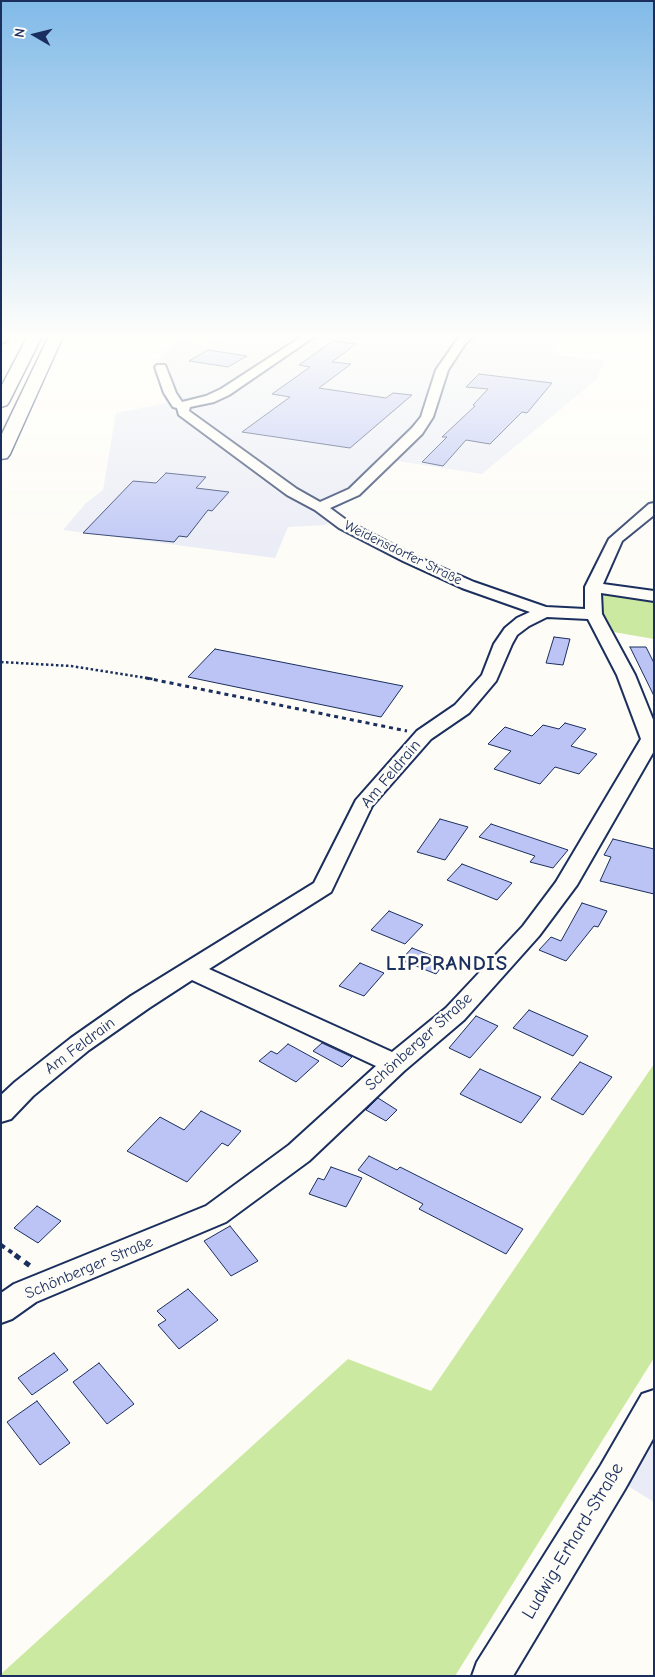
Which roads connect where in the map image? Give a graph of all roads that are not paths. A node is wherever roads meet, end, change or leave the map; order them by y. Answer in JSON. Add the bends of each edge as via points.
{"nodes":[{"id":1,"x":20,"y":412,"type":"edge"},
{"id":2,"x":187,"y":412,"type":"edge"},
{"id":3,"x":429,"y":412,"type":"edge"},
{"id":4,"x":1,"y":454,"type":"edge"},
{"id":5,"x":654,"y":507,"type":"edge"},
{"id":6,"x":320,"y":508,"type":"junction"},
{"id":7,"x":593,"y":587,"type":"junction"},
{"id":8,"x":654,"y":596,"type":"edge"},
{"id":9,"x":544,"y":612,"type":"junction"},
{"id":10,"x":594,"y":614,"type":"junction"},
{"id":11,"x":652,"y":739,"type":"edge"},
{"id":12,"x":190,"y":970,"type":"junction"},
{"id":13,"x":395,"y":1064,"type":"junction"},
{"id":14,"x":1,"y":1112,"type":"edge"},
{"id":15,"x":1,"y":1310,"type":"edge"},
{"id":16,"x":654,"y":1405,"type":"edge"},
{"id":17,"x":491,"y":1676,"type":"edge"}],
"edges":[{"from":1,"to":4,"type":"highway"},
{"from":2,"to":6,"type":"street","name":"Weidensdorfer Straße","via":[[260,470]]},
{"from":3,"to":6,"type":"street","via":[[417,431],[354,492]]},
{"from":5,"to":7,"type":"street","name":"Schönberger Straße","via":[[616,539]]},
{"from":6,"to":9,"type":"street","name":"Weidensdorfer Straße","via":[[344,525],[440,574]]},
{"from":7,"to":8,"type":"street"},
{"from":7,"to":10,"type":"street","name":"Schönberger Straße"},
{"from":9,"to":10,"type":"street","name":"Weidensdorfer Straße"},
{"from":9,"to":12,"type":"street","name":"Am Feldrain","via":[[511,632],[490,677],[462,709],[424,735],[363,804],[324,887]]},
{"from":10,"to":11,"type":"street","name":"Schönberger Straße","via":[[626,675]]},
{"from":11,"to":13,"type":"street","name":"Schönberger Straße","via":[[566,885],[531,931],[455,1014]]},
{"from":12,"to":13,"type":"street"},
{"from":12,"to":14,"type":"street","name":"Am Feldrain","via":[[80,1044],[24,1088]]},
{"from":13,"to":15,"type":"street","name":"Schönberger Straße","via":[[299,1153],[216,1214],[25,1293]]},
{"from":16,"to":17,"type":"street","name":"Ludwig-Erhard-Straße"}]}
